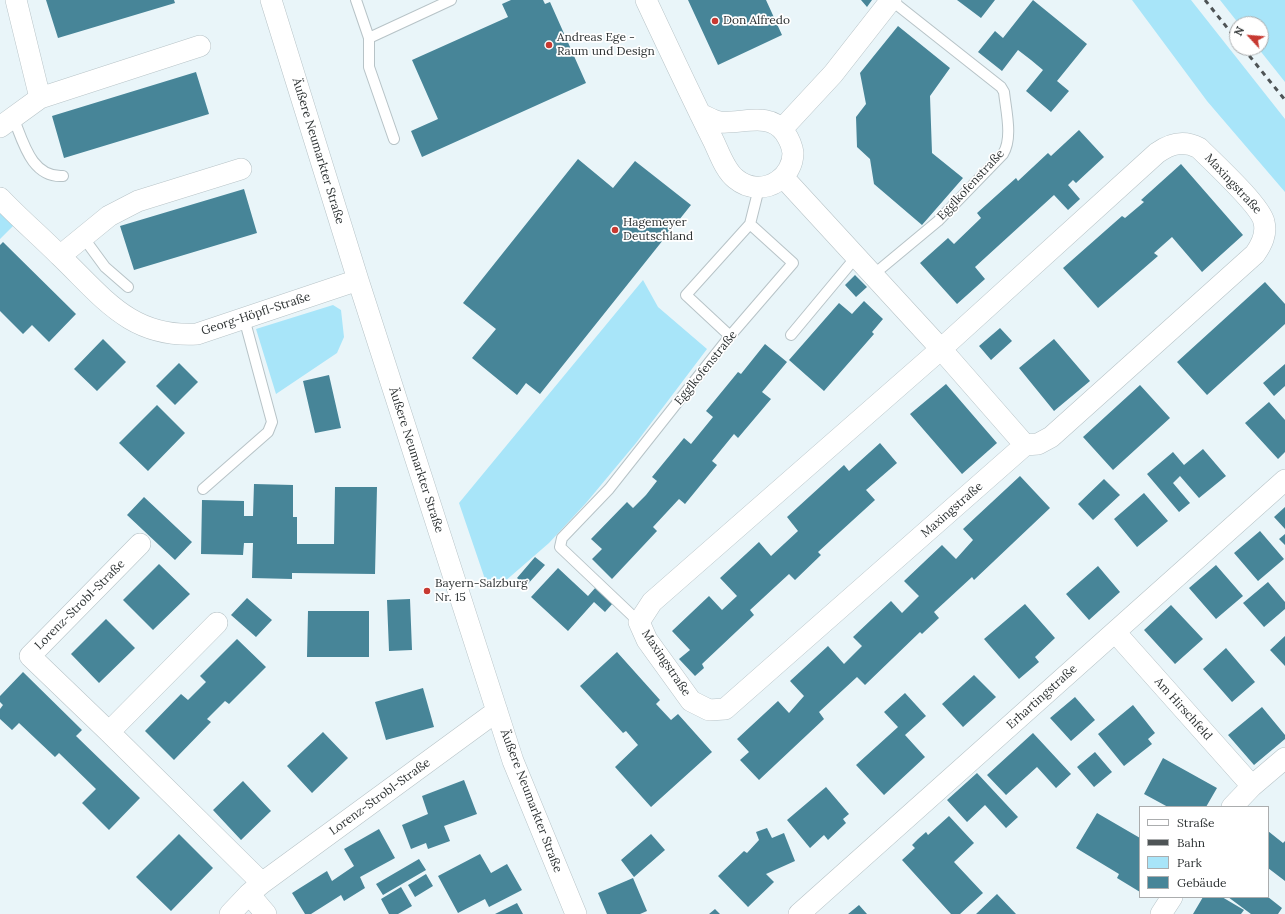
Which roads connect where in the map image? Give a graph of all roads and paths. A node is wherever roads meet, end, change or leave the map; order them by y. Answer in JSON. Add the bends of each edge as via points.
{"nodes":[{"id":1,"x":16,"y":0,"type":"edge"},
{"id":2,"x":271,"y":0,"type":"edge"},
{"id":3,"x":356,"y":0,"type":"edge"},
{"id":4,"x":451,"y":0,"type":"edge"},
{"id":5,"x":646,"y":0,"type":"edge"},
{"id":6,"x":891,"y":0,"type":"edge"},
{"id":7,"x":369,"y":38,"type":"junction"},
{"id":8,"x":200,"y":46,"type":"dead end"},
{"id":9,"x":40,"y":98,"type":"junction"},
{"id":10,"x":702,"y":118,"type":"junction"},
{"id":11,"x":7,"y":122,"type":"edge"},
{"id":12,"x":782,"y":129,"type":"junction"},
{"id":13,"x":394,"y":139,"type":"dead end"},
{"id":14,"x":241,"y":169,"type":"dead end"},
{"id":15,"x":63,"y":176,"type":"dead end"},
{"id":16,"x":783,"y":177,"type":"junction"},
{"id":17,"x":759,"y":188,"type":"junction"},
{"id":18,"x":0,"y":198,"type":"edge"},
{"id":19,"x":750,"y":224,"type":"junction"},
{"id":20,"x":82,"y":237,"type":"junction"},
{"id":21,"x":60,"y":256,"type":"junction"},
{"id":22,"x":856,"y":257,"type":"junction"},
{"id":23,"x":873,"y":275,"type":"junction"},
{"id":24,"x":358,"y":280,"type":"junction"},
{"id":25,"x":128,"y":287,"type":"dead end"},
{"id":26,"x":244,"y":318,"type":"junction"},
{"id":27,"x":791,"y":335,"type":"dead end"},
{"id":28,"x":730,"y":336,"type":"junction"},
{"id":29,"x":942,"y":349,"type":"junction"},
{"id":30,"x":1025,"y":445,"type":"junction"},
{"id":31,"x":1285,"y":480,"type":"edge"},
{"id":32,"x":203,"y":489,"type":"dead end"},
{"id":33,"x":140,"y":544,"type":"dead end"},
{"id":34,"x":639,"y":622,"type":"junction"},
{"id":35,"x":217,"y":623,"type":"dead end"},
{"id":36,"x":1115,"y":632,"type":"junction"},
{"id":37,"x":498,"y":711,"type":"junction"},
{"id":38,"x":109,"y":732,"type":"junction"},
{"id":39,"x":1285,"y":758,"type":"edge"},
{"id":40,"x":1252,"y":786,"type":"junction"},
{"id":41,"x":1233,"y":806,"type":"edge"},
{"id":42,"x":255,"y":889,"type":"junction"},
{"id":43,"x":1171,"y":898,"type":"edge"},
{"id":44,"x":230,"y":914,"type":"edge"},
{"id":45,"x":266,"y":914,"type":"edge"},
{"id":46,"x":576,"y":914,"type":"edge"},
{"id":47,"x":799,"y":914,"type":"edge"},
{"id":48,"x":1161,"y":914,"type":"edge"}],
"edges":[{"from":1,"to":9,"type":"street"},
{"from":2,"to":24,"type":"street","name":"Äußere Neumarkter Straße"},
{"from":3,"to":7,"type":"lane"},
{"from":4,"to":7,"type":"lane"},
{"from":5,"to":10,"type":"street"},
{"from":6,"to":12,"type":"street","name":"Egglkofenstraße","via":[[833,74]]},
{"from":6,"to":23,"type":"lane","name":"Egglkofenstraße","via":[[1001,88],[1004,92],[1008,140],[1003,154],[938,221]]},
{"from":7,"to":13,"type":"lane","via":[[369,67]]},
{"from":8,"to":9,"type":"street"},
{"from":9,"to":11,"type":"street"},
{"from":10,"to":12,"type":"street","via":[[718,122],[758,119],[771,122]]},
{"from":10,"to":17,"type":"street","via":[[735,179],[746,186]]},
{"from":11,"to":15,"type":"lane","via":[[34,165],[43,172],[57,177]]},
{"from":12,"to":16,"type":"street","via":[[790,140],[793,153],[790,166]]},
{"from":14,"to":20,"type":"street","via":[[138,201],[109,216]]},
{"from":16,"to":17,"type":"street","via":[[772,185]]},
{"from":16,"to":22,"type":"street"},
{"from":17,"to":19,"type":"lane"},
{"from":18,"to":21,"type":"street","name":"Georg-Höpfl-Straße"},
{"from":19,"to":28,"type":"lane","name":"Egglkofenstraße","via":[[793,263]]},
{"from":19,"to":28,"type":"lane","via":[[686,295]]},
{"from":20,"to":21,"type":"street"},
{"from":20,"to":25,"type":"lane","via":[[104,267]]},
{"from":21,"to":26,"type":"street","name":"Georg-Höpfl-Straße","via":[[116,310],[158,332],[197,334]]},
{"from":22,"to":23,"type":"street"},
{"from":22,"to":27,"type":"lane"},
{"from":23,"to":29,"type":"street"},
{"from":24,"to":26,"type":"street","name":"Georg-Höpfl-Straße"},
{"from":24,"to":37,"type":"street","name":"Äußere Neumarkter Straße"},
{"from":26,"to":32,"type":"lane","via":[[272,422],[268,432]]},
{"from":28,"to":34,"type":"lane","name":"Egglkofenstraße","via":[[609,489],[562,538],[560,547]]},
{"from":29,"to":30,"type":"street"},
{"from":29,"to":30,"type":"street","name":"Maxingstraße","via":[[1157,154],[1173,144],[1190,143],[1199,148],[1259,211],[1265,223],[1265,235],[1255,254],[1051,437],[1038,444]]},
{"from":29,"to":34,"type":"street","name":"Maxingstraße","via":[[652,602]]},
{"from":30,"to":34,"type":"street","name":"Maxingstraße","via":[[724,710],[709,710],[691,701],[647,640]]},
{"from":31,"to":36,"type":"street","name":"Erhartingstraße"},
{"from":33,"to":38,"type":"street","name":"Lorenz-Strobl-Straße","via":[[30,656]]},
{"from":35,"to":38,"type":"street"},
{"from":36,"to":40,"type":"street","name":"Am Hirschfeld"},
{"from":36,"to":47,"type":"street","name":"Erhartingstraße"},
{"from":37,"to":42,"type":"street","name":"Lorenz-Strobl-Straße"},
{"from":37,"to":46,"type":"street","name":"Äußere Neumarkter Straße","via":[[513,761]]},
{"from":38,"to":42,"type":"street","name":"Lorenz-Strobl-Straße"},
{"from":39,"to":40,"type":"street"},
{"from":40,"to":41,"type":"street"},
{"from":42,"to":44,"type":"street","name":"Lorenz-Strobl-Straße"},
{"from":42,"to":45,"type":"street"},
{"from":43,"to":48,"type":"street"}]}
